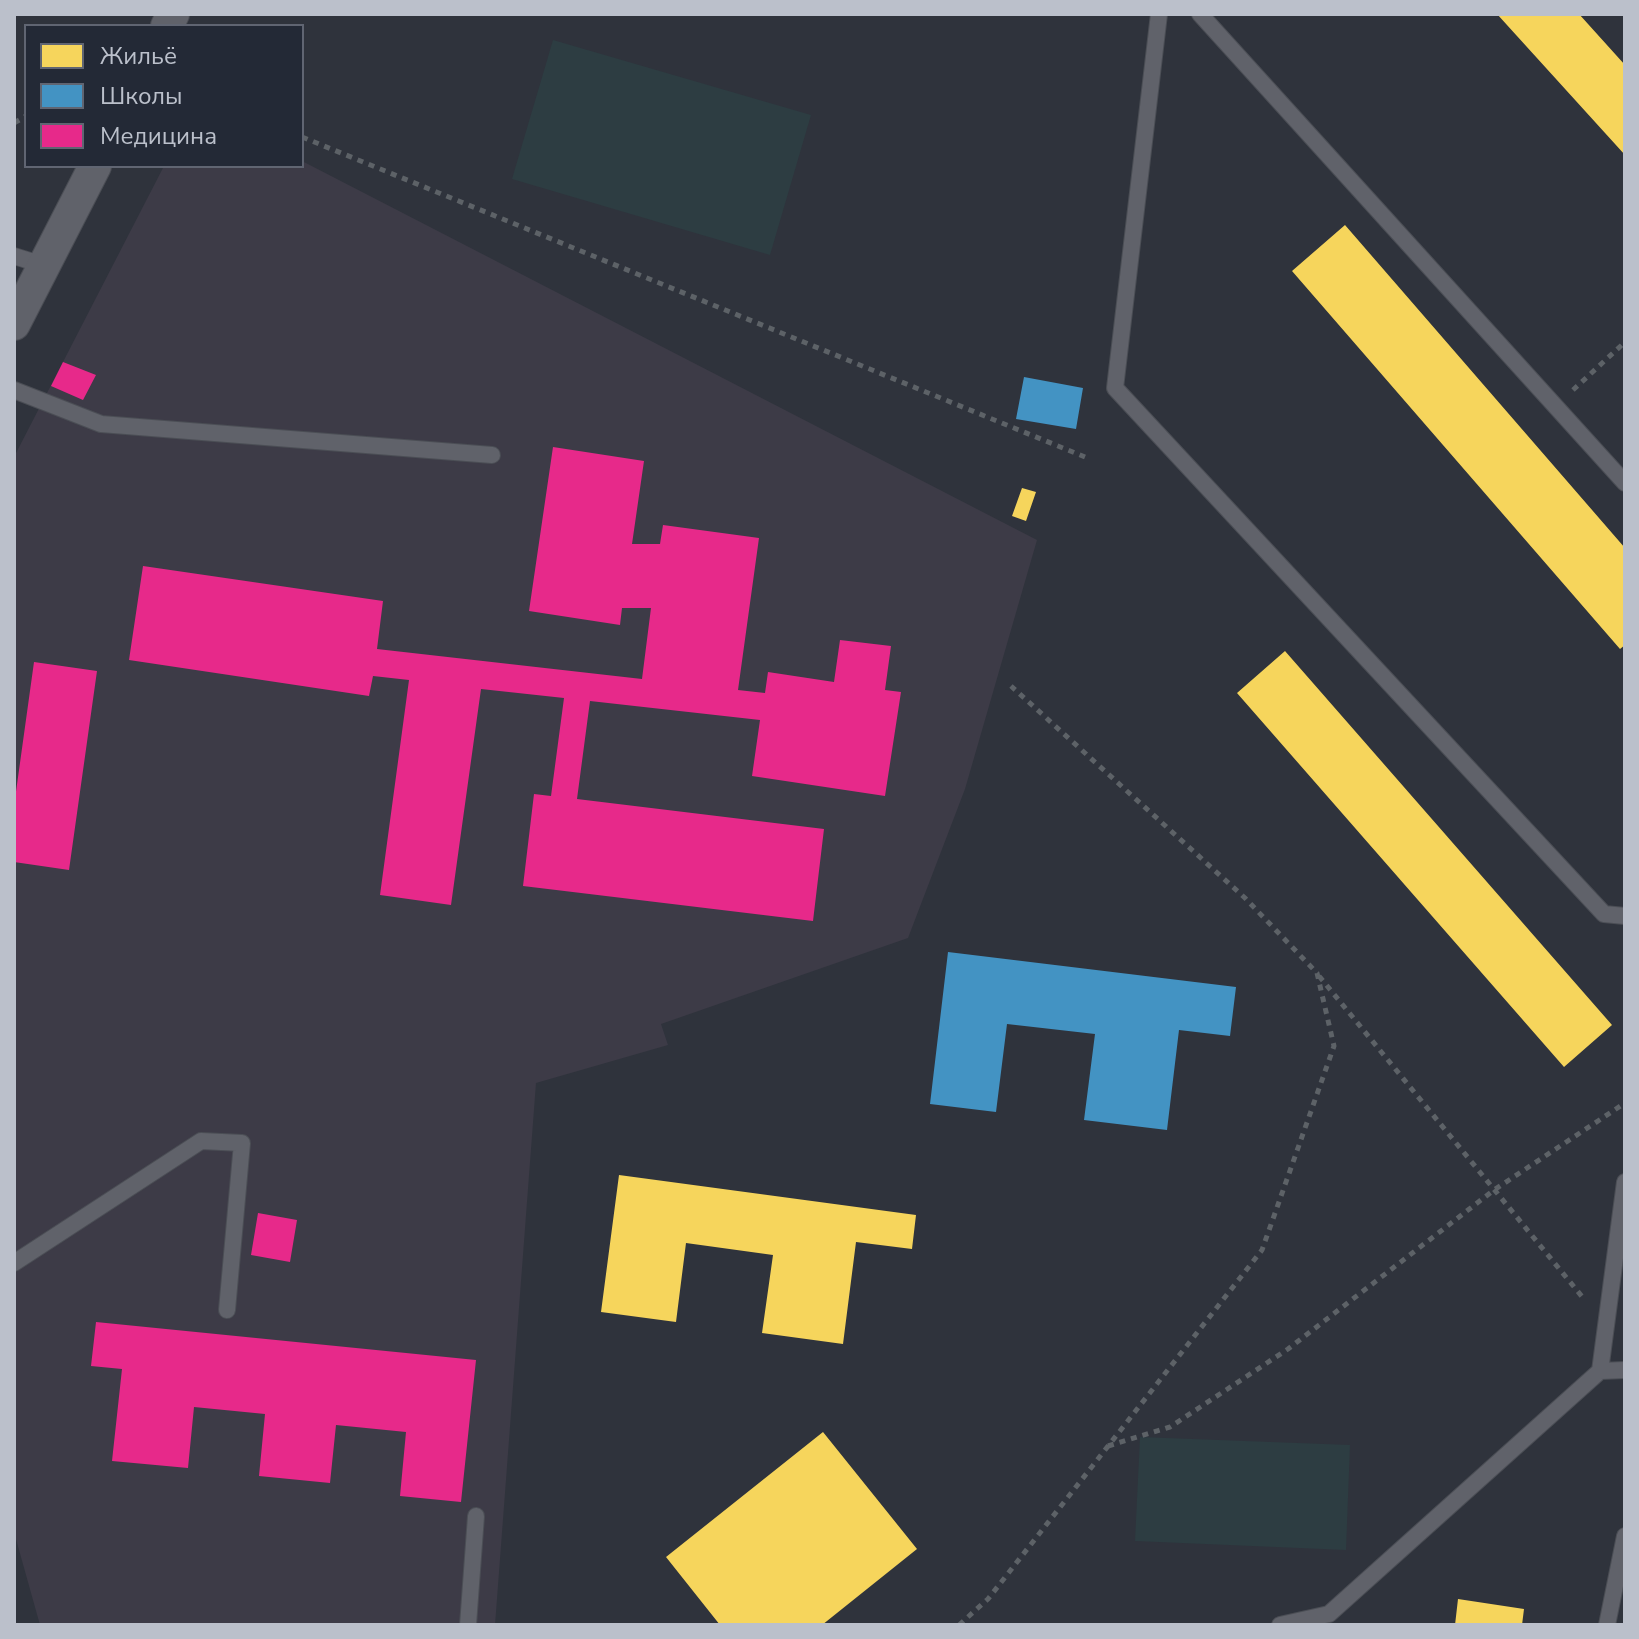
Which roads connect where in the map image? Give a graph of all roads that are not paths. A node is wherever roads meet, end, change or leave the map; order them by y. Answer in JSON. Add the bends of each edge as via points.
{"nodes":[{"id":1,"x":1159,"y":14,"type":"edge"},
{"id":2,"x":1200,"y":14,"type":"edge"},
{"id":3,"x":94,"y":168,"type":"edge"},
{"id":4,"x":29,"y":260,"type":"edge"},
{"id":5,"x":14,"y":324,"type":"edge"},
{"id":6,"x":14,"y":390,"type":"edge"},
{"id":7,"x":492,"y":455,"type":"dead end"},
{"id":8,"x":1625,"y":483,"type":"edge"},
{"id":9,"x":1625,"y":916,"type":"edge"},
{"id":10,"x":1625,"y":1182,"type":"edge"},
{"id":11,"x":14,"y":1263,"type":"edge"},
{"id":12,"x":227,"y":1310,"type":"dead end"},
{"id":13,"x":1625,"y":1370,"type":"edge"},
{"id":14,"x":1600,"y":1371,"type":"junction"},
{"id":15,"x":476,"y":1516,"type":"dead end"},
{"id":16,"x":1625,"y":1536,"type":"edge"},
{"id":17,"x":468,"y":1625,"type":"edge"},
{"id":18,"x":1280,"y":1625,"type":"edge"},
{"id":19,"x":1607,"y":1625,"type":"edge"}],
"edges":[{"from":1,"to":9,"type":"lane","via":[[1115,388],[1604,914]]},
{"from":2,"to":8,"type":"lane"},
{"from":3,"to":4,"type":"street"},
{"from":4,"to":5,"type":"street"},
{"from":6,"to":7,"type":"lane","via":[[101,424]]},
{"from":10,"to":14,"type":"lane"},
{"from":11,"to":12,"type":"lane","via":[[201,1141],[242,1143]]},
{"from":13,"to":14,"type":"lane"},
{"from":14,"to":18,"type":"lane","via":[[1329,1614]]},
{"from":15,"to":17,"type":"lane"},
{"from":16,"to":19,"type":"lane"}]}
